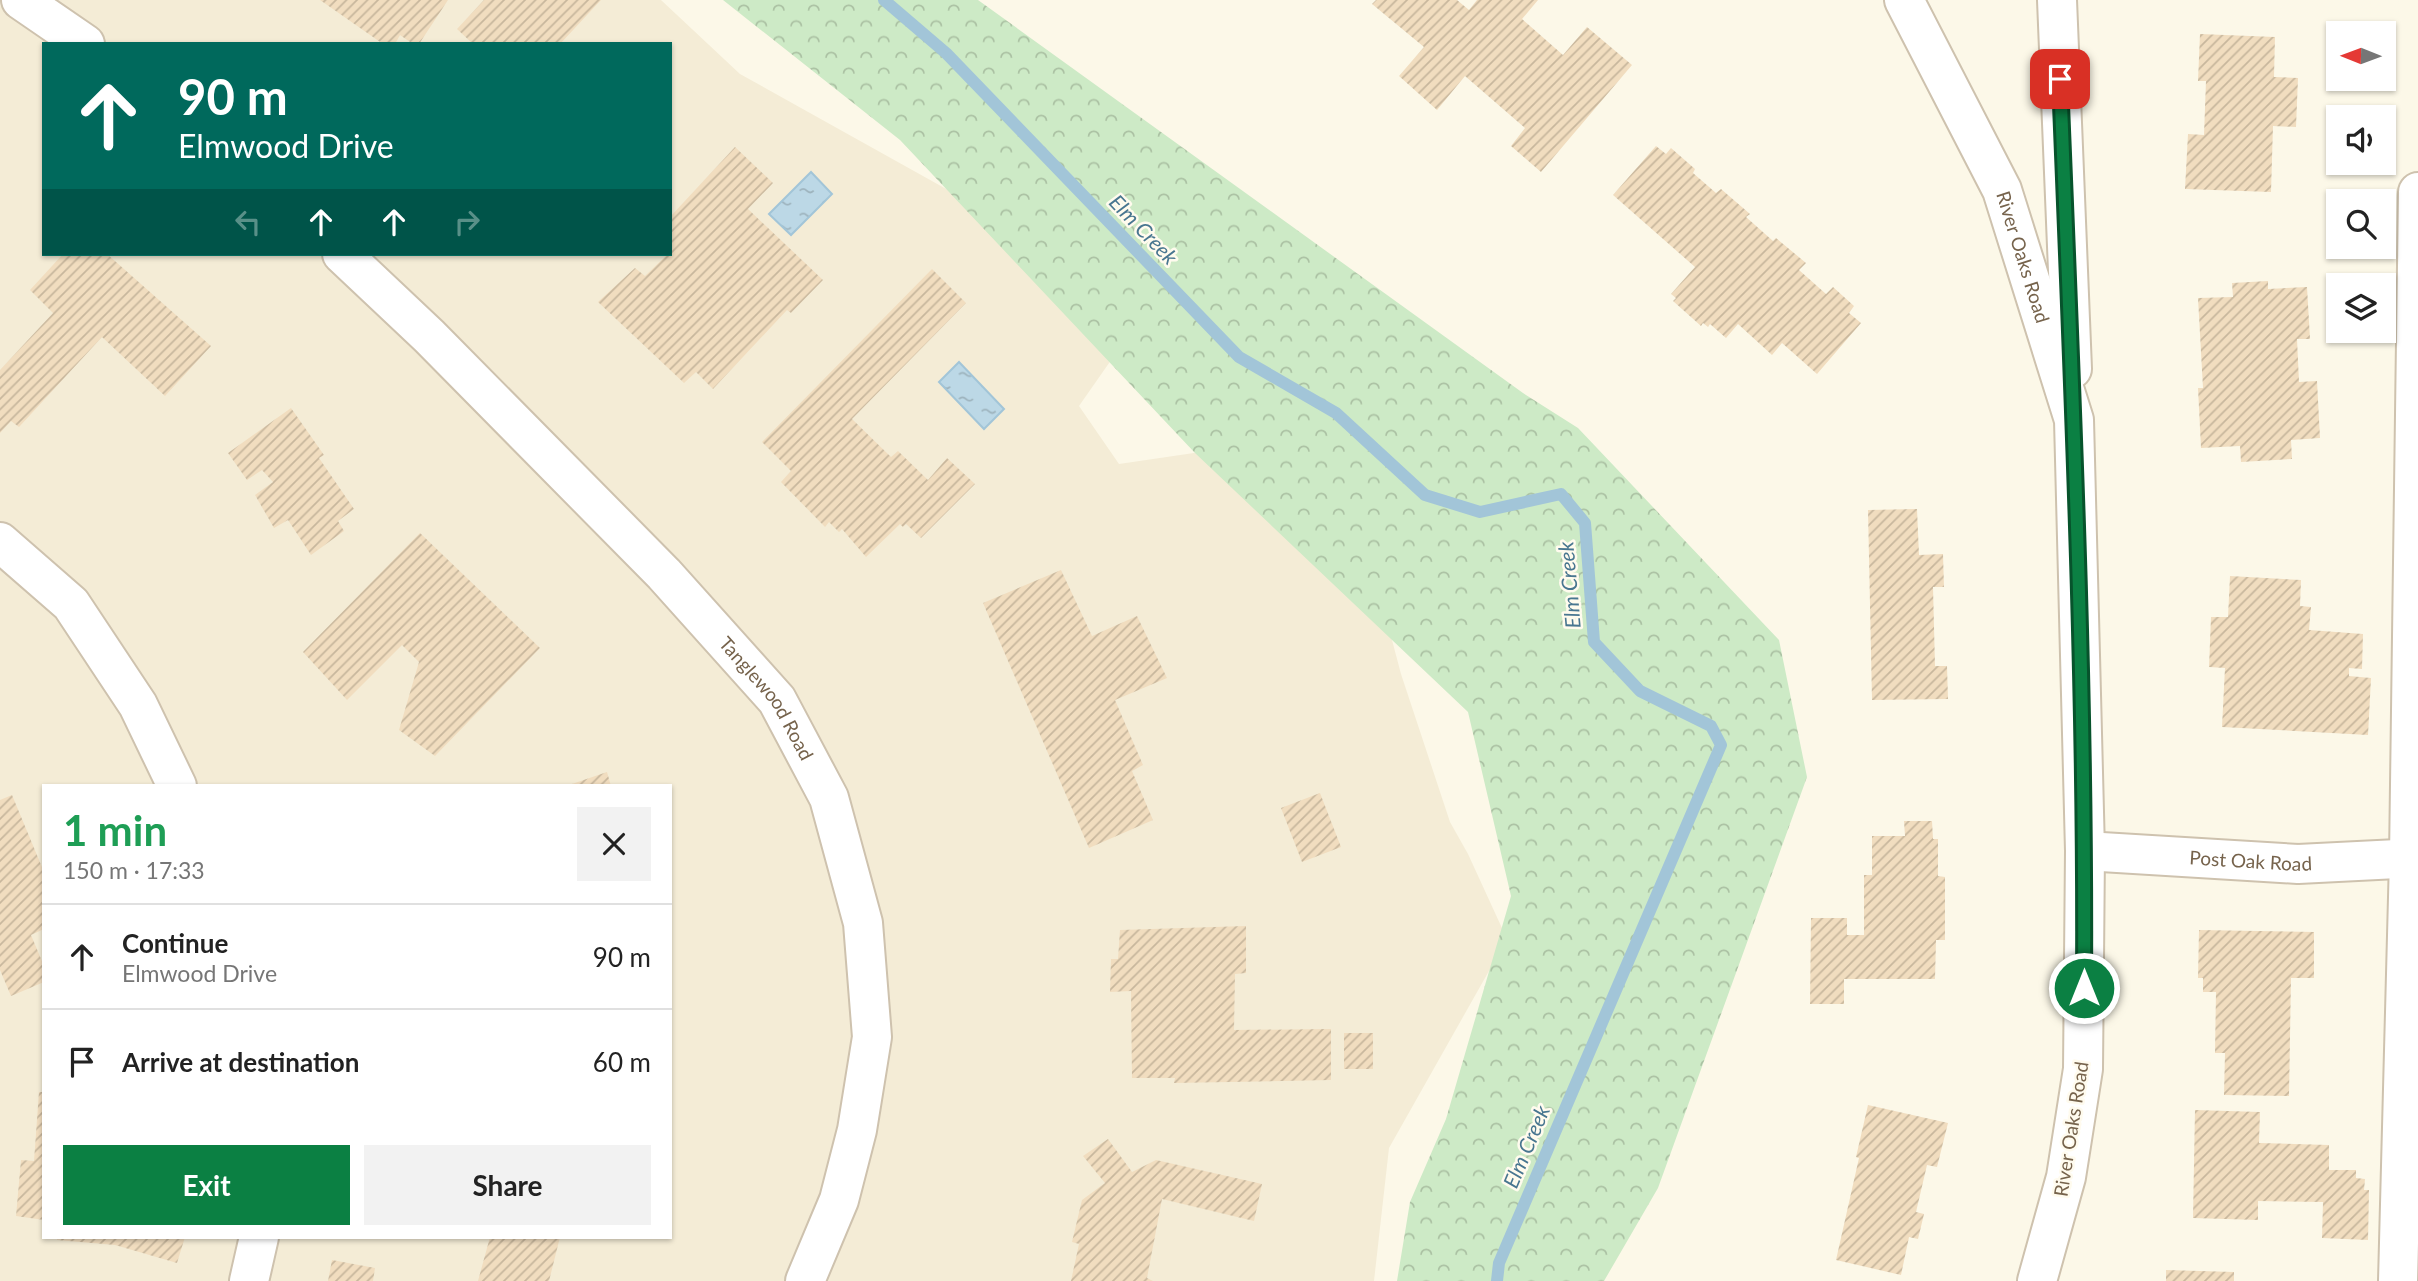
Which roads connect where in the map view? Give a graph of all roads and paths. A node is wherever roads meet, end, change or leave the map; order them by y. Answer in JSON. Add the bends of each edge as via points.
{"nodes":[{"id":1,"x":21,"y":0,"type":"edge"},
{"id":2,"x":1904,"y":0,"type":"edge"},
{"id":3,"x":2057,"y":0,"type":"edge"},
{"id":4,"x":82,"y":42,"type":"edge"},
{"id":5,"x":2418,"y":192,"type":"edge"},
{"id":6,"x":344,"y":256,"type":"edge"},
{"id":7,"x":2074,"y":420,"type":"junction"},
{"id":8,"x":0,"y":542,"type":"edge"},
{"id":9,"x":176,"y":784,"type":"edge"},
{"id":10,"x":2085,"y":851,"type":"junction"},
{"id":11,"x":2414,"y":858,"type":"edge"},
{"id":12,"x":258,"y":1239,"type":"edge"},
{"id":13,"x":249,"y":1281,"type":"edge"},
{"id":14,"x":804,"y":1281,"type":"edge"},
{"id":15,"x":2037,"y":1281,"type":"edge"},
{"id":16,"x":2398,"y":1281,"type":"edge"}],
"edges":[{"from":1,"to":4,"type":"street"},
{"from":2,"to":7,"type":"street","name":"River Oaks Road","via":[[2002,190]]},
{"from":3,"to":7,"type":"street"},
{"from":5,"to":11,"type":"street"},
{"from":6,"to":14,"type":"street","name":"Tanglewood Road","via":[[429,336],[690,603],[776,700],[830,798],[863,923],[872,1037],[857,1130],[839,1200]]},
{"from":7,"to":10,"type":"street","name":"River Oaks Road"},
{"from":8,"to":9,"type":"street","via":[[71,604],[138,705]]},
{"from":10,"to":11,"type":"street","name":"Post Oak Road","via":[[2298,864]]},
{"from":10,"to":15,"type":"street","name":"River Oaks Road","via":[[2083,1069],[2066,1178]]},
{"from":11,"to":16,"type":"street"},
{"from":12,"to":13,"type":"street"}]}
